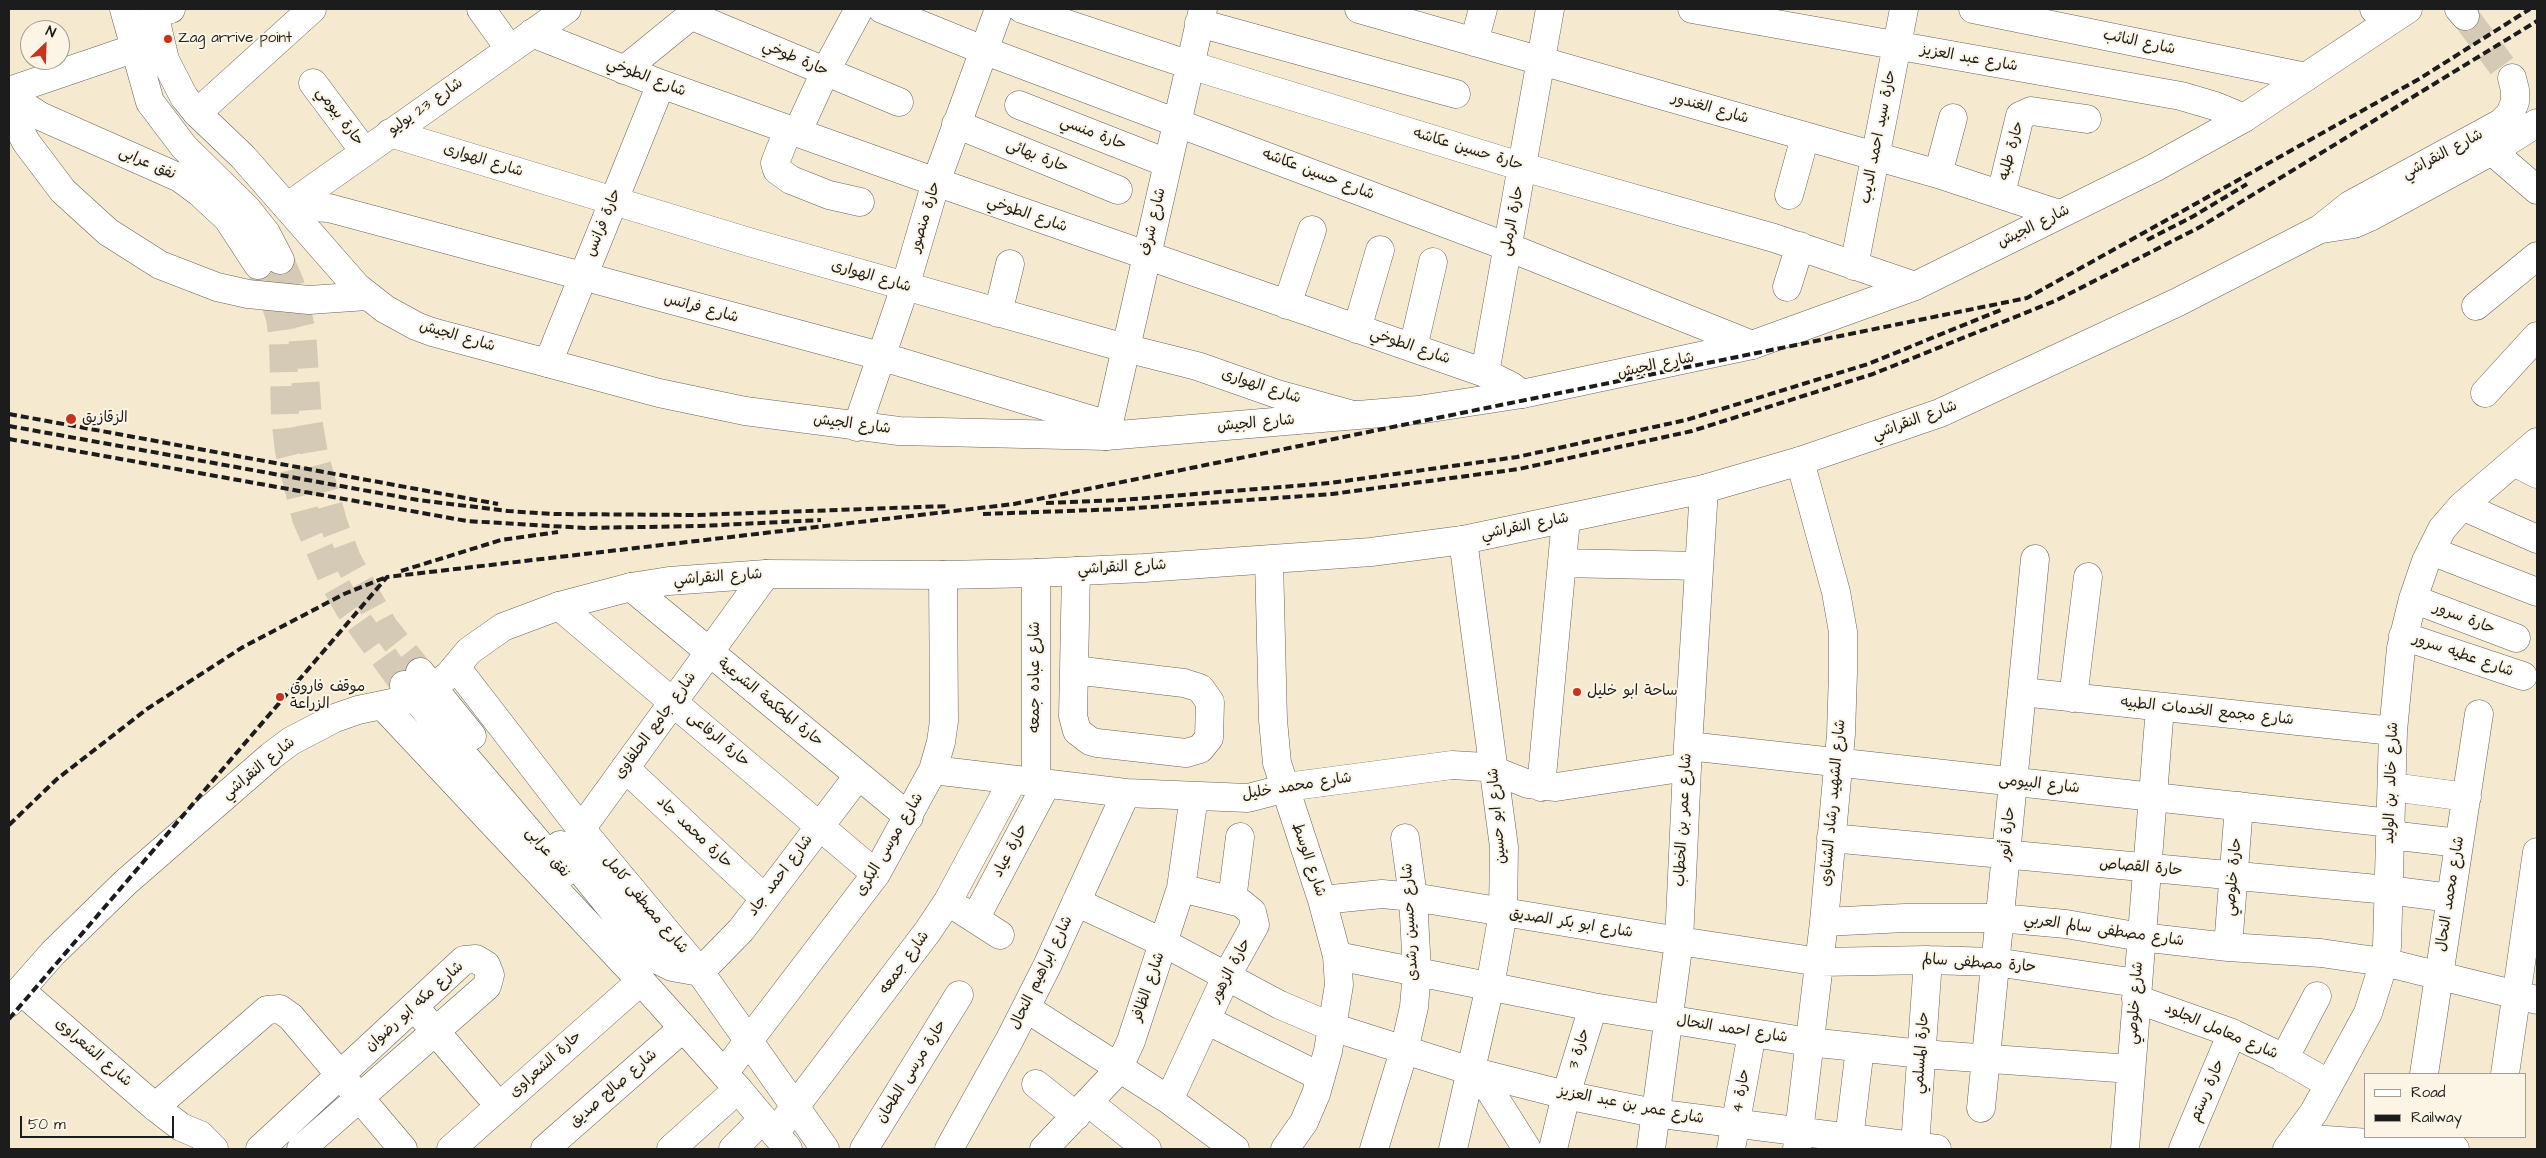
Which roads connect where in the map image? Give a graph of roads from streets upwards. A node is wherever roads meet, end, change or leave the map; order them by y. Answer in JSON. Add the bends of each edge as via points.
{"nodes":[{"id":1,"x":124,"y":9,"type":"edge"},
{"id":2,"x":480,"y":9,"type":"edge"},
{"id":3,"x":567,"y":9,"type":"edge"},
{"id":4,"x":859,"y":9,"type":"edge"},
{"id":5,"x":882,"y":9,"type":"edge"},
{"id":6,"x":999,"y":9,"type":"edge"},
{"id":7,"x":1022,"y":9,"type":"edge"},
{"id":8,"x":1359,"y":9,"type":"edge"},
{"id":9,"x":1483,"y":9,"type":"edge"},
{"id":10,"x":1550,"y":9,"type":"edge"},
{"id":11,"x":1692,"y":9,"type":"edge"},
{"id":12,"x":1904,"y":9,"type":"edge"},
{"id":13,"x":1973,"y":9,"type":"edge"},
{"id":14,"x":159,"y":10,"type":"edge"},
{"id":15,"x":2394,"y":10,"type":"edge"},
{"id":16,"x":695,"y":12,"type":"edge"},
{"id":17,"x":294,"y":15,"type":"edge"},
{"id":18,"x":1201,"y":16,"type":"edge"},
{"id":19,"x":532,"y":33,"type":"junction"},
{"id":20,"x":1474,"y":42,"type":"junction"},
{"id":21,"x":147,"y":44,"type":"junction"},
{"id":22,"x":1898,"y":46,"type":"junction"},
{"id":23,"x":509,"y":48,"type":"junction"},
{"id":24,"x":983,"y":50,"type":"junction"},
{"id":25,"x":1540,"y":60,"type":"junction"},
{"id":26,"x":1190,"y":65,"type":"junction"},
{"id":27,"x":624,"y":70,"type":"junction"},
{"id":28,"x":825,"y":72,"type":"junction"},
{"id":29,"x":2306,"y":77,"type":"junction"},
{"id":30,"x":313,"y":83,"type":"dead end"},
{"id":31,"x":661,"y":84,"type":"junction"},
{"id":32,"x":2537,"y":89,"type":"edge"},
{"id":33,"x":9,"y":91,"type":"edge"},
{"id":34,"x":1456,"y":94,"type":"dead end"},
{"id":35,"x":9,"y":96,"type":"edge"},
{"id":36,"x":900,"y":102,"type":"dead end"},
{"id":37,"x":1019,"y":105,"type":"dead end"},
{"id":38,"x":9,"y":109,"type":"edge"},
{"id":39,"x":197,"y":113,"type":"junction"},
{"id":40,"x":1953,"y":118,"type":"dead end"},
{"id":41,"x":2244,"y":118,"type":"junction"},
{"id":42,"x":2087,"y":119,"type":"dead end"},
{"id":43,"x":1177,"y":122,"type":"junction"},
{"id":44,"x":2537,"y":122,"type":"edge"},
{"id":45,"x":956,"y":124,"type":"junction"},
{"id":46,"x":793,"y":131,"type":"junction"},
{"id":47,"x":390,"y":133,"type":"junction"},
{"id":48,"x":1805,"y":137,"type":"junction"},
{"id":49,"x":364,"y":151,"type":"junction"},
{"id":50,"x":2492,"y":151,"type":"junction"},
{"id":51,"x":1874,"y":157,"type":"junction"},
{"id":52,"x":1167,"y":162,"type":"junction"},
{"id":53,"x":1523,"y":167,"type":"junction"},
{"id":54,"x":1938,"y":174,"type":"junction"},
{"id":55,"x":936,"y":182,"type":"junction"},
{"id":56,"x":1118,"y":190,"type":"dead end"},
{"id":57,"x":2537,"y":190,"type":"edge"},
{"id":58,"x":2001,"y":194,"type":"junction"},
{"id":59,"x":1789,"y":195,"type":"dead end"},
{"id":60,"x":321,"y":198,"type":"junction"},
{"id":61,"x":614,"y":200,"type":"junction"},
{"id":62,"x":860,"y":202,"type":"dead end"},
{"id":63,"x":288,"y":209,"type":"junction"},
{"id":64,"x":2060,"y":214,"type":"junction"},
{"id":65,"x":2320,"y":229,"type":"junction"},
{"id":66,"x":1312,"y":230,"type":"dead end"},
{"id":67,"x":1800,"y":246,"type":"junction"},
{"id":68,"x":1508,"y":247,"type":"junction"},
{"id":69,"x":1380,"y":250,"type":"dead end"},
{"id":70,"x":1146,"y":256,"type":"junction"},
{"id":71,"x":2537,"y":256,"type":"edge"},
{"id":72,"x":1433,"y":262,"type":"dead end"},
{"id":73,"x":1010,"y":264,"type":"dead end"},
{"id":74,"x":1854,"y":266,"type":"junction"},
{"id":75,"x":582,"y":278,"type":"junction"},
{"id":76,"x":1915,"y":286,"type":"junction"},
{"id":77,"x":904,"y":287,"type":"junction"},
{"id":78,"x":1787,"y":287,"type":"dead end"},
{"id":79,"x":367,"y":296,"type":"junction"},
{"id":80,"x":1287,"y":305,"type":"junction"},
{"id":81,"x":2476,"y":306,"type":"dead end"},
{"id":82,"x":998,"y":313,"type":"junction"},
{"id":83,"x":1357,"y":329,"type":"junction"},
{"id":84,"x":2535,"y":343,"type":"edge"},
{"id":85,"x":1752,"y":345,"type":"junction"},
{"id":86,"x":1126,"y":348,"type":"junction"},
{"id":87,"x":1413,"y":348,"type":"junction"},
{"id":88,"x":880,"y":356,"type":"junction"},
{"id":89,"x":548,"y":363,"type":"junction"},
{"id":90,"x":1485,"y":373,"type":"junction"},
{"id":91,"x":1522,"y":394,"type":"junction"},
{"id":92,"x":2485,"y":394,"type":"dead end"},
{"id":93,"x":1355,"y":415,"type":"junction"},
{"id":94,"x":857,"y":427,"type":"junction"},
{"id":95,"x":1107,"y":431,"type":"junction"},
{"id":96,"x":2537,"y":442,"type":"edge"},
{"id":97,"x":1800,"y":461,"type":"junction"},
{"id":98,"x":2526,"y":468,"type":"edge"},
{"id":99,"x":1704,"y":488,"type":"junction"},
{"id":100,"x":2462,"y":506,"type":"junction"},
{"id":101,"x":1566,"y":519,"type":"junction"},
{"id":102,"x":2537,"y":538,"type":"edge"},
{"id":103,"x":1463,"y":540,"type":"junction"},
{"id":104,"x":2431,"y":551,"type":"junction"},
{"id":105,"x":1268,"y":560,"type":"junction"},
{"id":106,"x":2035,"y":560,"type":"dead end"},
{"id":107,"x":1562,"y":563,"type":"junction"},
{"id":108,"x":1699,"y":566,"type":"junction"},
{"id":109,"x":1076,"y":571,"type":"junction"},
{"id":110,"x":1036,"y":573,"type":"junction"},
{"id":111,"x":766,"y":574,"type":"junction"},
{"id":112,"x":943,"y":575,"type":"junction"},
{"id":113,"x":2088,"y":577,"type":"dead end"},
{"id":114,"x":631,"y":587,"type":"junction"},
{"id":115,"x":2537,"y":592,"type":"edge"},
{"id":116,"x":2413,"y":599,"type":"junction"},
{"id":117,"x":560,"y":606,"type":"junction"},
{"id":118,"x":2404,"y":636,"type":"junction"},
{"id":119,"x":2516,"y":638,"type":"dead end"},
{"id":120,"x":708,"y":652,"type":"junction"},
{"id":121,"x":456,"y":667,"type":"junction"},
{"id":122,"x":1074,"y":670,"type":"junction"},
{"id":123,"x":2523,"y":676,"type":"dead end"},
{"id":124,"x":418,"y":685,"type":"junction"},
{"id":125,"x":2022,"y":692,"type":"junction"},
{"id":126,"x":2073,"y":698,"type":"junction"},
{"id":127,"x":674,"y":703,"type":"junction"},
{"id":128,"x":382,"y":704,"type":"junction"},
{"id":129,"x":2160,"y":707,"type":"junction"},
{"id":130,"x":2479,"y":714,"type":"dead end"},
{"id":131,"x":2393,"y":731,"type":"junction"},
{"id":132,"x":1687,"y":756,"type":"junction"},
{"id":133,"x":1838,"y":762,"type":"junction"},
{"id":134,"x":625,"y":768,"type":"junction"},
{"id":135,"x":933,"y":770,"type":"junction"},
{"id":136,"x":1494,"y":771,"type":"junction"},
{"id":137,"x":858,"y":776,"type":"junction"},
{"id":138,"x":1032,"y":782,"type":"junction"},
{"id":139,"x":2013,"y":782,"type":"junction"},
{"id":140,"x":2392,"y":786,"type":"junction"},
{"id":141,"x":1541,"y":787,"type":"junction"},
{"id":142,"x":1284,"y":788,"type":"junction"},
{"id":143,"x":1126,"y":793,"type":"junction"},
{"id":144,"x":1194,"y":796,"type":"junction"},
{"id":145,"x":2152,"y":797,"type":"junction"},
{"id":146,"x":2467,"y":797,"type":"junction"},
{"id":147,"x":2239,"y":806,"type":"junction"},
{"id":148,"x":908,"y":817,"type":"junction"},
{"id":149,"x":818,"y":826,"type":"junction"},
{"id":150,"x":582,"y":829,"type":"junction"},
{"id":151,"x":2390,"y":829,"type":"junction"},
{"id":152,"x":1240,"y":838,"type":"dead end"},
{"id":153,"x":1405,"y":838,"type":"dead end"},
{"id":154,"x":1831,"y":838,"type":"junction"},
{"id":155,"x":2459,"y":843,"type":"junction"},
{"id":156,"x":2537,"y":852,"type":"edge"},
{"id":157,"x":2005,"y":855,"type":"junction"},
{"id":158,"x":2146,"y":869,"type":"junction"},
{"id":159,"x":876,"y":874,"type":"junction"},
{"id":160,"x":2234,"y":876,"type":"junction"},
{"id":161,"x":1181,"y":888,"type":"junction"},
{"id":162,"x":2388,"y":890,"type":"junction"},
{"id":163,"x":1412,"y":897,"type":"junction"},
{"id":164,"x":764,"y":898,"type":"junction"},
{"id":165,"x":2451,"y":898,"type":"junction"},
{"id":166,"x":948,"y":900,"type":"junction"},
{"id":167,"x":1232,"y":900,"type":"junction"},
{"id":168,"x":1322,"y":900,"type":"junction"},
{"id":169,"x":1076,"y":902,"type":"junction"},
{"id":170,"x":1503,"y":913,"type":"junction"},
{"id":171,"x":1999,"y":918,"type":"junction"},
{"id":172,"x":975,"y":919,"type":"junction"},
{"id":173,"x":1824,"y":922,"type":"junction"},
{"id":174,"x":1000,"y":935,"type":"dead end"},
{"id":175,"x":2141,"y":937,"type":"junction"},
{"id":176,"x":1679,"y":942,"type":"junction"},
{"id":177,"x":1164,"y":943,"type":"junction"},
{"id":178,"x":2228,"y":948,"type":"junction"},
{"id":179,"x":1337,"y":956,"type":"junction"},
{"id":180,"x":1928,"y":960,"type":"junction"},
{"id":181,"x":1820,"y":962,"type":"junction"},
{"id":182,"x":1995,"y":962,"type":"junction"},
{"id":183,"x":2384,"y":962,"type":"junction"},
{"id":184,"x":1417,"y":971,"type":"junction"},
{"id":185,"x":700,"y":972,"type":"junction"},
{"id":186,"x":2439,"y":976,"type":"junction"},
{"id":187,"x":1226,"y":977,"type":"junction"},
{"id":188,"x":641,"y":981,"type":"junction"},
{"id":189,"x":1490,"y":986,"type":"junction"},
{"id":190,"x":2137,"y":991,"type":"junction"},
{"id":191,"x":959,"y":994,"type":"dead end"},
{"id":192,"x":14,"y":996,"type":"edge"},
{"id":193,"x":2317,"y":996,"type":"dead end"},
{"id":194,"x":2526,"y":997,"type":"edge"},
{"id":195,"x":414,"y":1006,"type":"junction"},
{"id":196,"x":1593,"y":1007,"type":"junction"},
{"id":197,"x":1026,"y":1008,"type":"junction"},
{"id":198,"x":1206,"y":1020,"type":"junction"},
{"id":199,"x":1669,"y":1021,"type":"junction"},
{"id":200,"x":683,"y":1028,"type":"junction"},
{"id":201,"x":1332,"y":1028,"type":"junction"},
{"id":202,"x":436,"y":1032,"type":"junction"},
{"id":203,"x":1752,"y":1033,"type":"junction"},
{"id":204,"x":2232,"y":1033,"type":"junction"},
{"id":205,"x":748,"y":1042,"type":"junction"},
{"id":206,"x":1809,"y":1042,"type":"junction"},
{"id":207,"x":1860,"y":1048,"type":"junction"},
{"id":208,"x":1404,"y":1052,"type":"junction"},
{"id":209,"x":1922,"y":1054,"type":"junction"},
{"id":210,"x":1986,"y":1059,"type":"junction"},
{"id":211,"x":2284,"y":1059,"type":"junction"},
{"id":212,"x":1119,"y":1067,"type":"junction"},
{"id":213,"x":2131,"y":1069,"type":"junction"},
{"id":214,"x":1475,"y":1072,"type":"junction"},
{"id":215,"x":2424,"y":1073,"type":"edge"},
{"id":216,"x":2505,"y":1073,"type":"edge"},
{"id":217,"x":340,"y":1075,"type":"junction"},
{"id":218,"x":1321,"y":1077,"type":"junction"},
{"id":219,"x":731,"y":1081,"type":"junction"},
{"id":220,"x":1036,"y":1084,"type":"dead end"},
{"id":221,"x":2329,"y":1084,"type":"junction"},
{"id":222,"x":488,"y":1093,"type":"dead end"},
{"id":223,"x":1566,"y":1095,"type":"junction"},
{"id":224,"x":360,"y":1098,"type":"junction"},
{"id":225,"x":1169,"y":1100,"type":"junction"},
{"id":226,"x":155,"y":1107,"type":"junction"},
{"id":227,"x":1981,"y":1108,"type":"dead end"},
{"id":228,"x":795,"y":1109,"type":"junction"},
{"id":229,"x":1082,"y":1110,"type":"junction"},
{"id":230,"x":1654,"y":1113,"type":"junction"},
{"id":231,"x":775,"y":1134,"type":"edge"},
{"id":232,"x":1733,"y":1137,"type":"edge"},
{"id":233,"x":1849,"y":1139,"type":"junction"},
{"id":234,"x":1798,"y":1141,"type":"edge"},
{"id":235,"x":2414,"y":1141,"type":"edge"},
{"id":236,"x":2292,"y":1143,"type":"edge"},
{"id":237,"x":1057,"y":1145,"type":"edge"},
{"id":238,"x":1888,"y":1146,"type":"edge"},
{"id":239,"x":1288,"y":1148,"type":"edge"},
{"id":240,"x":1926,"y":1148,"type":"edge"},
{"id":241,"x":214,"y":1149,"type":"edge"},
{"id":242,"x":260,"y":1149,"type":"edge"},
{"id":243,"x":302,"y":1149,"type":"edge"},
{"id":244,"x":401,"y":1149,"type":"edge"},
{"id":245,"x":451,"y":1149,"type":"edge"},
{"id":246,"x":545,"y":1149,"type":"edge"},
{"id":247,"x":671,"y":1149,"type":"edge"},
{"id":248,"x":733,"y":1149,"type":"edge"},
{"id":249,"x":825,"y":1149,"type":"edge"},
{"id":250,"x":864,"y":1149,"type":"edge"},
{"id":251,"x":949,"y":1149,"type":"edge"},
{"id":252,"x":1147,"y":1149,"type":"edge"},
{"id":253,"x":1235,"y":1149,"type":"edge"},
{"id":254,"x":1374,"y":1149,"type":"edge"},
{"id":255,"x":1453,"y":1149,"type":"edge"},
{"id":256,"x":1527,"y":1149,"type":"edge"},
{"id":257,"x":1553,"y":1149,"type":"edge"},
{"id":258,"x":1651,"y":1149,"type":"edge"},
{"id":259,"x":2125,"y":1149,"type":"edge"},
{"id":260,"x":2183,"y":1149,"type":"edge"},
{"id":261,"x":2455,"y":1149,"type":"edge"}],
"edges":[{"from":1,"to":21,"type":"street","name":"نفق عرابى"},
{"from":2,"to":23,"type":"street"},
{"from":3,"to":19,"type":"street","name":"شارع 23 يوليو"},
{"from":4,"to":28,"type":"street"},
{"from":5,"to":24,"type":"street","name":"شارع حسين عكاشه"},
{"from":6,"to":24,"type":"street","name":"حارة منصور"},
{"from":7,"to":26,"type":"street","name":"حارة حسين عكاشه"},
{"from":8,"to":20,"type":"street","name":"شارع الغندور"},
{"from":9,"to":20,"type":"street"},
{"from":10,"to":25,"type":"street","name":"حارة الرملى"},
{"from":11,"to":22,"type":"street","name":"شارع عبد العزيز"},
{"from":12,"to":22,"type":"street","name":"حارة سيد احمد الديب"},
{"from":13,"to":29,"type":"street","name":"شارع النائب"},
{"from":14,"to":21,"type":"street"},
{"from":15,"to":29,"type":"street","name":"شارع الجيش"},
{"from":16,"to":27,"type":"street"},
{"from":16,"to":28,"type":"street","name":"حارة طوخي"},
{"from":17,"to":39,"type":"street"},
{"from":18,"to":26,"type":"street","name":"شارع شرف"},
{"from":18,"to":34,"type":"street"},
{"from":19,"to":23,"type":"street","name":"شارع 23 يوليو"},
{"from":19,"to":27,"type":"street","name":"شارع الطوخي"},
{"from":20,"to":25,"type":"street","name":"شارع الغندور"},
{"from":21,"to":33,"type":"street"},
{"from":21,"to":35,"type":"street","name":"نفق عرابى","via":[[150,102],[184,147],[247,209],[266,233],[269,262],[228,219],[180,178],[40,116]]},
{"from":21,"to":39,"type":"street","name":"شارع الجيش"},
{"from":22,"to":41,"type":"street","name":"شارع عبد العزيز","via":[[2181,96]]},
{"from":22,"to":51,"type":"street","name":"حارة سيد احمد الديب"},
{"from":23,"to":47,"type":"street","name":"شارع 23 يوليو"},
{"from":24,"to":43,"type":"street","name":"شارع حسين عكاشه"},
{"from":24,"to":45,"type":"street","name":"حارة منصور"},
{"from":25,"to":48,"type":"street","name":"شارع الغندور"},
{"from":25,"to":53,"type":"street","name":"حارة الرملى"},
{"from":26,"to":43,"type":"street","name":"شارع شرف"},
{"from":26,"to":53,"type":"street","name":"حارة حسين عكاشه"},
{"from":27,"to":31,"type":"street","name":"شارع الطوخي"},
{"from":28,"to":36,"type":"street","name":"حارة طوخي"},
{"from":28,"to":46,"type":"street"},
{"from":29,"to":41,"type":"street","name":"شارع الجيش"},
{"from":30,"to":49,"type":"street","name":"حارة بيومي"},
{"from":31,"to":46,"type":"street","name":"شارع الطوخي"},
{"from":31,"to":61,"type":"street","name":"حارة فرانس"},
{"from":32,"to":65,"type":"street","name":"شارع النقراشي","via":[[2522,84],[2507,72],[2515,90],[2515,102],[2501,123],[2358,200]]},
{"from":37,"to":52,"type":"street","name":"حارة منسي"},
{"from":38,"to":79,"type":"street","via":[[26,142],[63,191],[108,232],[160,265],[196,280],[248,294],[308,300]]},
{"from":39,"to":63,"type":"street","name":"شارع الجيش"},
{"from":40,"to":54,"type":"street"},
{"from":41,"to":64,"type":"street","name":"شارع الجيش","via":[[2185,152]]},
{"from":42,"to":58,"type":"street","name":"حارة طلبه","via":[[2031,111],[2020,116]]},
{"from":43,"to":52,"type":"street","name":"شارع شرف"},
{"from":43,"to":68,"type":"street","name":"شارع حسين عكاشه"},
{"from":44,"to":50,"type":"street","name":"شارع النقراشي"},
{"from":45,"to":55,"type":"street","name":"حارة منصور"},
{"from":45,"to":56,"type":"street","name":"حارة بهائى"},
{"from":46,"to":55,"type":"street","name":"شارع الطوخي"},
{"from":46,"to":62,"type":"street","via":[[775,164],[777,170],[790,180],[829,195]]},
{"from":47,"to":49,"type":"street","name":"شارع 23 يوليو"},
{"from":47,"to":61,"type":"street","name":"شارع الهوارى"},
{"from":48,"to":51,"type":"street","name":"شارع الغندور"},
{"from":48,"to":59,"type":"street"},
{"from":49,"to":60,"type":"street","name":"شارع 23 يوليو"},
{"from":50,"to":57,"type":"street"},
{"from":50,"to":65,"type":"street","name":"شارع النقراشي","via":[[2370,218]]},
{"from":51,"to":54,"type":"street","name":"شارع الغندور"},
{"from":51,"to":74,"type":"street","name":"حارة سيد احمد الديب"},
{"from":52,"to":70,"type":"street","name":"شارع شرف"},
{"from":53,"to":67,"type":"street","name":"حارة حسين عكاشه"},
{"from":53,"to":68,"type":"street","name":"حارة الرملى"},
{"from":54,"to":58,"type":"street","name":"شارع الغندور"},
{"from":55,"to":70,"type":"street","name":"شارع الطوخي"},
{"from":55,"to":77,"type":"street","name":"حارة منصور"},
{"from":58,"to":64,"type":"street","name":"شارع الغندور"},
{"from":60,"to":63,"type":"street","name":"شارع فرانس","via":[[309,207]]},
{"from":60,"to":75,"type":"street","name":"شارع فرانس"},
{"from":61,"to":75,"type":"street","name":"حارة فرانس"},
{"from":61,"to":77,"type":"street","name":"شارع الهوارى"},
{"from":63,"to":79,"type":"street","name":"شارع الجيش"},
{"from":64,"to":76,"type":"street","name":"شارع الجيش"},
{"from":65,"to":97,"type":"street","name":"شارع النقراشي","via":[[2169,306],[1940,413]]},
{"from":66,"to":80,"type":"street"},
{"from":67,"to":74,"type":"street","name":"حارة حسين عكاشه"},
{"from":67,"to":78,"type":"street"},
{"from":68,"to":85,"type":"street","name":"شارع حسين عكاشه"},
{"from":68,"to":90,"type":"street","name":"حارة الرملى"},
{"from":69,"to":83,"type":"street"},
{"from":70,"to":80,"type":"street","name":"شارع الطوخي"},
{"from":70,"to":86,"type":"street","name":"شارع شرف"},
{"from":71,"to":81,"type":"street"},
{"from":72,"to":87,"type":"street"},
{"from":73,"to":82,"type":"street"},
{"from":74,"to":76,"type":"street","name":"حارة حسين عكاشه"},
{"from":75,"to":88,"type":"street","name":"شارع فرانس"},
{"from":75,"to":89,"type":"street","name":"حارة فرانس"},
{"from":76,"to":85,"type":"street","name":"شارع الجيش"},
{"from":77,"to":82,"type":"street","name":"شارع الهوارى"},
{"from":77,"to":88,"type":"street","name":"حارة منصور"},
{"from":79,"to":89,"type":"street","name":"شارع الجيش","via":[[400,318],[432,332]]},
{"from":80,"to":83,"type":"street","name":"شارع الطوخي"},
{"from":82,"to":86,"type":"street","name":"شارع الهوارى"},
{"from":83,"to":87,"type":"street","name":"شارع الطوخي"},
{"from":84,"to":92,"type":"street"},
{"from":85,"to":91,"type":"street","name":"شارع الجيش"},
{"from":86,"to":93,"type":"street","name":"شارع الهوارى","via":[[1197,366],[1277,394]]},
{"from":86,"to":95,"type":"street","name":"شارع شرف"},
{"from":87,"to":90,"type":"street","name":"شارع الطوخي"},
{"from":88,"to":94,"type":"street","name":"حارة منصور"},
{"from":88,"to":95,"type":"street","name":"شارع فرانس"},
{"from":89,"to":94,"type":"street","name":"شارع الجيش","via":[[659,393],[745,411]]},
{"from":90,"to":91,"type":"street","name":"شارع الطوخي"},
{"from":91,"to":93,"type":"street","name":"شارع الجيش","via":[[1418,410]]},
{"from":93,"to":95,"type":"street","name":"شارع الجيش"},
{"from":94,"to":95,"type":"street","name":"شارع الجيش","via":[[899,431]]},
{"from":96,"to":98,"type":"street","name":"شارع خالد بن الوليد"},
{"from":97,"to":99,"type":"street","name":"شارع النقراشي"},
{"from":97,"to":133,"type":"street","name":"شارع الشهيد رشاد الشناوى","via":[[1836,592],[1843,632]]},
{"from":98,"to":100,"type":"street","name":"شارع خالد بن الوليد"},
{"from":99,"to":101,"type":"street","name":"شارع النقراشي"},
{"from":99,"to":108,"type":"street","name":"شارع عمر بن الخطاب"},
{"from":100,"to":102,"type":"street"},
{"from":100,"to":104,"type":"street","name":"شارع خالد بن الوليد","via":[[2442,529]]},
{"from":101,"to":103,"type":"street","name":"شارع النقراشي"},
{"from":101,"to":107,"type":"street"},
{"from":103,"to":105,"type":"street","name":"شارع النقراشي"},
{"from":103,"to":136,"type":"street","name":"شارع ابو حسين"},
{"from":104,"to":115,"type":"street"},
{"from":104,"to":116,"type":"street","name":"شارع خالد بن الوليد"},
{"from":105,"to":109,"type":"street","name":"شارع النقراشي"},
{"from":105,"to":142,"type":"street","name":"شارع الوسط","via":[[1273,720],[1277,763]]},
{"from":106,"to":125,"type":"street","name":"حارة أنور"},
{"from":107,"to":108,"type":"street"},
{"from":107,"to":141,"type":"street"},
{"from":108,"to":132,"type":"street","name":"شارع عمر بن الخطاب"},
{"from":109,"to":110,"type":"street","name":"شارع النقراشي"},
{"from":109,"to":122,"type":"street"},
{"from":110,"to":112,"type":"street","name":"شارع النقراشي"},
{"from":110,"to":138,"type":"street","name":"شارع عباده جمعه"},
{"from":111,"to":112,"type":"street","name":"شارع النقراشي"},
{"from":111,"to":114,"type":"street","name":"شارع النقراشي","via":[[718,576]]},
{"from":111,"to":120,"type":"street","name":"شارع جامع الحلفاوى"},
{"from":112,"to":135,"type":"street","name":"شارع موسى البكرى","via":[[944,721]]},
{"from":113,"to":126,"type":"street"},
{"from":114,"to":117,"type":"street","name":"شارع النقراشي"},
{"from":114,"to":120,"type":"street","name":"حارة المحكمة الشرعية"},
{"from":116,"to":118,"type":"street","name":"شارع خالد بن الوليد"},
{"from":116,"to":119,"type":"street","name":"حارة سرور"},
{"from":117,"to":121,"type":"street","name":"شارع النقراشي","via":[[497,630],[469,651]]},
{"from":117,"to":127,"type":"street","name":"حارة الرفاعى"},
{"from":118,"to":123,"type":"street","name":"شارع عطيه سرور"},
{"from":118,"to":131,"type":"street","name":"شارع خالد بن الوليد"},
{"from":120,"to":127,"type":"street","name":"شارع جامع الحلفاوى"},
{"from":120,"to":137,"type":"street","name":"حارة المحكمة الشرعية"},
{"from":121,"to":124,"type":"street","name":"شارع النقراشي"},
{"from":121,"to":150,"type":"street","name":"شارع مصطفى كامل"},
{"from":122,"to":122,"type":"street","via":[[1074,724],[1077,731],[1090,741],[1186,753],[1200,749],[1209,738],[1210,702],[1200,688],[1184,683]]},
{"from":124,"to":128,"type":"street","name":"شارع النقراشي"},
{"from":124,"to":185,"type":"street","name":"نفق عرابى","via":[[642,946],[656,959],[672,967]]},
{"from":124,"to":200,"type":"street","name":"نفق عرابى","via":[[640,963]]},
{"from":125,"to":126,"type":"street","name":"شارع مجمع الخدمات الطبيه"},
{"from":125,"to":139,"type":"street","name":"حارة أنور"},
{"from":126,"to":129,"type":"street","name":"شارع مجمع الخدمات الطبيه"},
{"from":127,"to":134,"type":"street","name":"شارع جامع الحلفاوى"},
{"from":127,"to":149,"type":"street","name":"حارة الرفاعى"},
{"from":128,"to":188,"type":"street"},
{"from":128,"to":192,"type":"street","name":"شارع النقراشي","via":[[335,718],[291,741],[271,756],[126,882]]},
{"from":129,"to":131,"type":"street","name":"شارع مجمع الخدمات الطبيه"},
{"from":129,"to":145,"type":"street","name":"شارع خلوصي"},
{"from":130,"to":146,"type":"street","name":"شارع محمد النحال"},
{"from":131,"to":140,"type":"street","name":"شارع خالد بن الوليد"},
{"from":132,"to":133,"type":"street","name":"شارع البيومى"},
{"from":132,"to":141,"type":"street","name":"شارع محمد خليل","via":[[1556,787]]},
{"from":132,"to":176,"type":"street","name":"شارع عمر بن الخطاب"},
{"from":133,"to":139,"type":"street","name":"شارع البيومى"},
{"from":133,"to":154,"type":"street","name":"شارع الشهيد رشاد الشناوى"},
{"from":134,"to":150,"type":"street","name":"شارع جامع الحلفاوى"},
{"from":134,"to":164,"type":"street","name":"حارة محمد جاد"},
{"from":135,"to":138,"type":"street","name":"شارع محمد خليل"},
{"from":135,"to":148,"type":"street","name":"شارع موسى البكرى"},
{"from":136,"to":141,"type":"street","name":"شارع محمد خليل"},
{"from":136,"to":142,"type":"street","name":"شارع محمد خليل","via":[[1473,764],[1452,764]]},
{"from":136,"to":170,"type":"street","name":"شارع ابو حسين","via":[[1504,847]]},
{"from":137,"to":148,"type":"street","name":"حارة المحكمة الشرعية"},
{"from":137,"to":149,"type":"street","name":"شارع احمد جاد"},
{"from":138,"to":143,"type":"street","name":"شارع محمد خليل"},
{"from":138,"to":166,"type":"street","name":"شارع جمعه"},
{"from":138,"to":172,"type":"street","name":"حارة عياد"},
{"from":139,"to":145,"type":"street","name":"شارع البيومى"},
{"from":139,"to":157,"type":"street","name":"حارة أنور"},
{"from":140,"to":146,"type":"street"},
{"from":140,"to":151,"type":"street","name":"شارع خالد بن الوليد"},
{"from":142,"to":144,"type":"street","name":"شارع محمد خليل","via":[[1248,798]]},
{"from":142,"to":168,"type":"street","name":"شارع الوسط"},
{"from":143,"to":144,"type":"street","name":"شارع محمد خليل"},
{"from":143,"to":169,"type":"street","name":"شارع ابراهيم النحال"},
{"from":144,"to":161,"type":"street","name":"شارع الظافر"},
{"from":145,"to":147,"type":"street","name":"شارع البيومى"},
{"from":145,"to":158,"type":"street","name":"شارع خلوصي"},
{"from":146,"to":155,"type":"street","name":"شارع محمد النحال"},
{"from":147,"to":151,"type":"street","name":"شارع البيومى"},
{"from":147,"to":160,"type":"street","name":"حارة خلوصي"},
{"from":148,"to":159,"type":"street","name":"شارع موسى البكرى"},
{"from":149,"to":159,"type":"street","name":"حارة الرفاعى"},
{"from":149,"to":164,"type":"street","name":"شارع احمد جاد"},
{"from":150,"to":185,"type":"street","name":"شارع مصطفى كامل"},
{"from":151,"to":155,"type":"street","name":"شارع البيومى"},
{"from":151,"to":162,"type":"street","name":"شارع خالد بن الوليد"},
{"from":152,"to":167,"type":"street"},
{"from":153,"to":163,"type":"street","name":"شارع حسين رشدى"},
{"from":154,"to":157,"type":"street","name":"حارة القصاص"},
{"from":154,"to":173,"type":"street","name":"شارع الشهيد رشاد الشناوى"},
{"from":155,"to":165,"type":"street","name":"شارع محمد النحال"},
{"from":156,"to":194,"type":"street"},
{"from":157,"to":158,"type":"street","name":"حارة القصاص"},
{"from":157,"to":171,"type":"street","name":"حارة أنور"},
{"from":158,"to":160,"type":"street","name":"حارة القصاص"},
{"from":158,"to":175,"type":"street","name":"شارع خلوصي"},
{"from":159,"to":205,"type":"street","name":"شارع موسى البكرى"},
{"from":160,"to":162,"type":"street","name":"حارة القصاص"},
{"from":160,"to":178,"type":"street","name":"حارة خلوصي"},
{"from":161,"to":167,"type":"street","name":"حارة الزهور"},
{"from":161,"to":177,"type":"street","name":"شارع الظافر"},
{"from":162,"to":165,"type":"street","name":"حارة القصاص"},
{"from":162,"to":183,"type":"street","name":"شارع خالد بن الوليد"},
{"from":163,"to":168,"type":"street","name":"شارع ابو بكر الصديق","via":[[1382,894]]},
{"from":163,"to":170,"type":"street","name":"شارع ابو بكر الصديق"},
{"from":163,"to":184,"type":"street","name":"شارع حسين رشدى"},
{"from":164,"to":185,"type":"street","name":"شارع احمد جاد","via":[[741,930]]},
{"from":165,"to":186,"type":"street","name":"شارع محمد النحال"},
{"from":166,"to":172,"type":"street"},
{"from":166,"to":228,"type":"street","name":"شارع جمعه","via":[[911,956]]},
{"from":167,"to":187,"type":"street","name":"حارة الزهور","via":[[1252,912],[1255,925]]},
{"from":168,"to":179,"type":"street","name":"شارع الوسط"},
{"from":169,"to":177,"type":"street","name":"شارع عمر بن عبد العزيز"},
{"from":169,"to":197,"type":"street","name":"شارع ابراهيم النحال"},
{"from":170,"to":176,"type":"street","name":"شارع ابو بكر الصديق"},
{"from":170,"to":189,"type":"street","name":"شارع ابو حسين"},
{"from":171,"to":173,"type":"street","name":"شارع مصطفى سالم العربي"},
{"from":171,"to":175,"type":"street","name":"شارع مصطفى سالم العربي","via":[[2066,924]]},
{"from":171,"to":182,"type":"street","name":"حارة أنور"},
{"from":172,"to":174,"type":"street"},
{"from":173,"to":181,"type":"street","name":"شارع الشهيد رشاد الشناوى"},
{"from":175,"to":178,"type":"street","name":"شارع مصطفى سالم العربي"},
{"from":175,"to":190,"type":"street","name":"شارع خلوصي"},
{"from":176,"to":181,"type":"street","name":"شارع ابو بكر الصديق"},
{"from":176,"to":199,"type":"street","name":"شارع عمر بن الخطاب"},
{"from":177,"to":187,"type":"street","name":"شارع عمر بن عبد العزيز"},
{"from":177,"to":212,"type":"street","name":"شارع الظافر","via":[[1131,1042]]},
{"from":178,"to":183,"type":"street","name":"شارع مصطفى سالم العربي","via":[[2321,953]]},
{"from":179,"to":184,"type":"street","name":"شارع احمد النحال"},
{"from":179,"to":201,"type":"street","name":"شارع الوسط","via":[[1339,985]]},
{"from":180,"to":181,"type":"street","name":"حارة مصطفى سالم"},
{"from":180,"to":182,"type":"street","name":"حارة مصطفى سالم"},
{"from":180,"to":209,"type":"street","name":"حارة المسلمي"},
{"from":181,"to":206,"type":"street","name":"شارع الشهيد رشاد الشناوى"},
{"from":182,"to":190,"type":"street","name":"حارة مصطفى سالم"},
{"from":182,"to":210,"type":"street","name":"حارة أنور"},
{"from":183,"to":186,"type":"street","name":"شارع مصطفى سالم العربي"},
{"from":183,"to":221,"type":"street","name":"شارع خالد بن الوليد","via":[[2368,1013]]},
{"from":184,"to":189,"type":"street","name":"شارع احمد النحال"},
{"from":184,"to":208,"type":"street","name":"شارع حسين رشدى","via":[[1414,1006]]},
{"from":185,"to":205,"type":"street","name":"شارع مصطفى كامل"},
{"from":186,"to":194,"type":"street","name":"شارع مصطفى سالم العربي"},
{"from":186,"to":215,"type":"street","name":"شارع محمد النحال"},
{"from":187,"to":198,"type":"street","name":"حارة الزهور"},
{"from":187,"to":201,"type":"street","name":"شارع عمر بن عبد العزيز"},
{"from":188,"to":200,"type":"street"},
{"from":188,"to":245,"type":"street","name":"حارة الشعراوى"},
{"from":189,"to":196,"type":"street","name":"شارع احمد النحال"},
{"from":189,"to":214,"type":"street","name":"شارع ابو حسين"},
{"from":190,"to":204,"type":"street","name":"شارع معامل الجلود"},
{"from":190,"to":213,"type":"street","name":"شارع خلوصي"},
{"from":191,"to":250,"type":"street","name":"حارة مرسى الطحان"},
{"from":192,"to":226,"type":"street","name":"شارع الشعراوى"},
{"from":193,"to":211,"type":"street"},
{"from":194,"to":216,"type":"street"},
{"from":195,"to":202,"type":"street"},
{"from":195,"to":202,"type":"street","name":"شارع مكه ابو رضوان","via":[[464,960],[476,959],[486,965],[490,975],[487,986]]},
{"from":195,"to":217,"type":"street","name":"شارع مكه ابو رضوان"},
{"from":196,"to":199,"type":"street","name":"شارع احمد النحال"},
{"from":196,"to":223,"type":"street","name":"حارة 3"},
{"from":197,"to":212,"type":"street"},
{"from":197,"to":251,"type":"street","name":"شارع ابراهيم النحال"},
{"from":198,"to":218,"type":"street"},
{"from":198,"to":225,"type":"street","name":"حارة الزهور"},
{"from":199,"to":203,"type":"street","name":"شارع احمد النحال"},
{"from":199,"to":230,"type":"street","name":"شارع عمر بن الخطاب"},
{"from":200,"to":219,"type":"street"},
{"from":200,"to":246,"type":"street","name":"شارع صالح صديق"},
{"from":201,"to":208,"type":"street","name":"شارع عمر بن عبد العزيز"},
{"from":201,"to":218,"type":"street","name":"شارع الوسط"},
{"from":202,"to":222,"type":"street"},
{"from":202,"to":224,"type":"street","name":"شارع مكه ابو رضوان"},
{"from":203,"to":206,"type":"street","name":"شارع احمد النحال"},
{"from":203,"to":232,"type":"street","name":"حارة 4"},
{"from":204,"to":211,"type":"street","name":"شارع معامل الجلود"},
{"from":204,"to":260,"type":"street","name":"حارة رستم"},
{"from":205,"to":219,"type":"street","name":"شارع موسى البكرى"},
{"from":205,"to":228,"type":"street","name":"شارع مصطفى كامل"},
{"from":206,"to":207,"type":"street","name":"شارع احمد النحال"},
{"from":206,"to":234,"type":"street","name":"شارع الشهيد رشاد الشناوى"},
{"from":207,"to":209,"type":"street","name":"شارع احمد النحال"},
{"from":207,"to":233,"type":"street"},
{"from":208,"to":214,"type":"street","name":"شارع عمر بن عبد العزيز"},
{"from":208,"to":254,"type":"street","name":"شارع حسين رشدى"},
{"from":209,"to":210,"type":"street","name":"شارع احمد النحال"},
{"from":209,"to":240,"type":"street","name":"حارة المسلمي"},
{"from":210,"to":213,"type":"street","name":"شارع احمد النحال"},
{"from":210,"to":227,"type":"street","name":"حارة أنور"},
{"from":211,"to":221,"type":"street","name":"شارع معامل الجلود"},
{"from":212,"to":225,"type":"street"},
{"from":212,"to":229,"type":"street","name":"شارع الظافر"},
{"from":213,"to":259,"type":"street","name":"شارع خلوصي"},
{"from":214,"to":223,"type":"street","name":"شارع عمر بن عبد العزيز"},
{"from":214,"to":255,"type":"street","name":"شارع ابو حسين"},
{"from":214,"to":256,"type":"street"},
{"from":217,"to":224,"type":"street"},
{"from":217,"to":226,"type":"street","via":[[290,1017],[280,1009],[267,1010]]},
{"from":217,"to":242,"type":"street","name":"شارع مكه ابو رضوان"},
{"from":218,"to":239,"type":"street","name":"شارع الوسط","via":[[1304,1122]]},
{"from":219,"to":231,"type":"street"},
{"from":219,"to":247,"type":"street","name":"شارع موسى البكرى"},
{"from":220,"to":229,"type":"street"},
{"from":221,"to":236,"type":"street","name":"شارع خالد بن الوليد"},
{"from":223,"to":230,"type":"street","name":"شارع عمر بن عبد العزيز"},
{"from":223,"to":257,"type":"street","name":"حارة 3"},
{"from":224,"to":243,"type":"street","name":"شارع مكه ابو رضوان"},
{"from":224,"to":244,"type":"street"},
{"from":225,"to":253,"type":"street"},
{"from":226,"to":241,"type":"street","name":"شارع الشعراوى","via":[[200,1135]]},
{"from":228,"to":231,"type":"street","name":"شارع جمعه"},
{"from":228,"to":249,"type":"street","name":"شارع مصطفى كامل"},
{"from":229,"to":237,"type":"street","name":"شارع الظافر"},
{"from":229,"to":252,"type":"street"},
{"from":230,"to":232,"type":"street","name":"شارع عمر بن عبد العزيز"},
{"from":230,"to":258,"type":"street","name":"شارع عمر بن الخطاب"},
{"from":231,"to":248,"type":"street","name":"شارع جمعه"},
{"from":232,"to":234,"type":"street","name":"شارع عمر بن عبد العزيز"},
{"from":233,"to":234,"type":"street","name":"شارع عمر بن عبد العزيز"},
{"from":233,"to":238,"type":"street","name":"شارع عمر بن عبد العزيز"},
{"from":235,"to":236,"type":"street"},
{"from":235,"to":261,"type":"street"},
{"from":238,"to":240,"type":"street","name":"شارع عمر بن عبد العزيز"}]}
